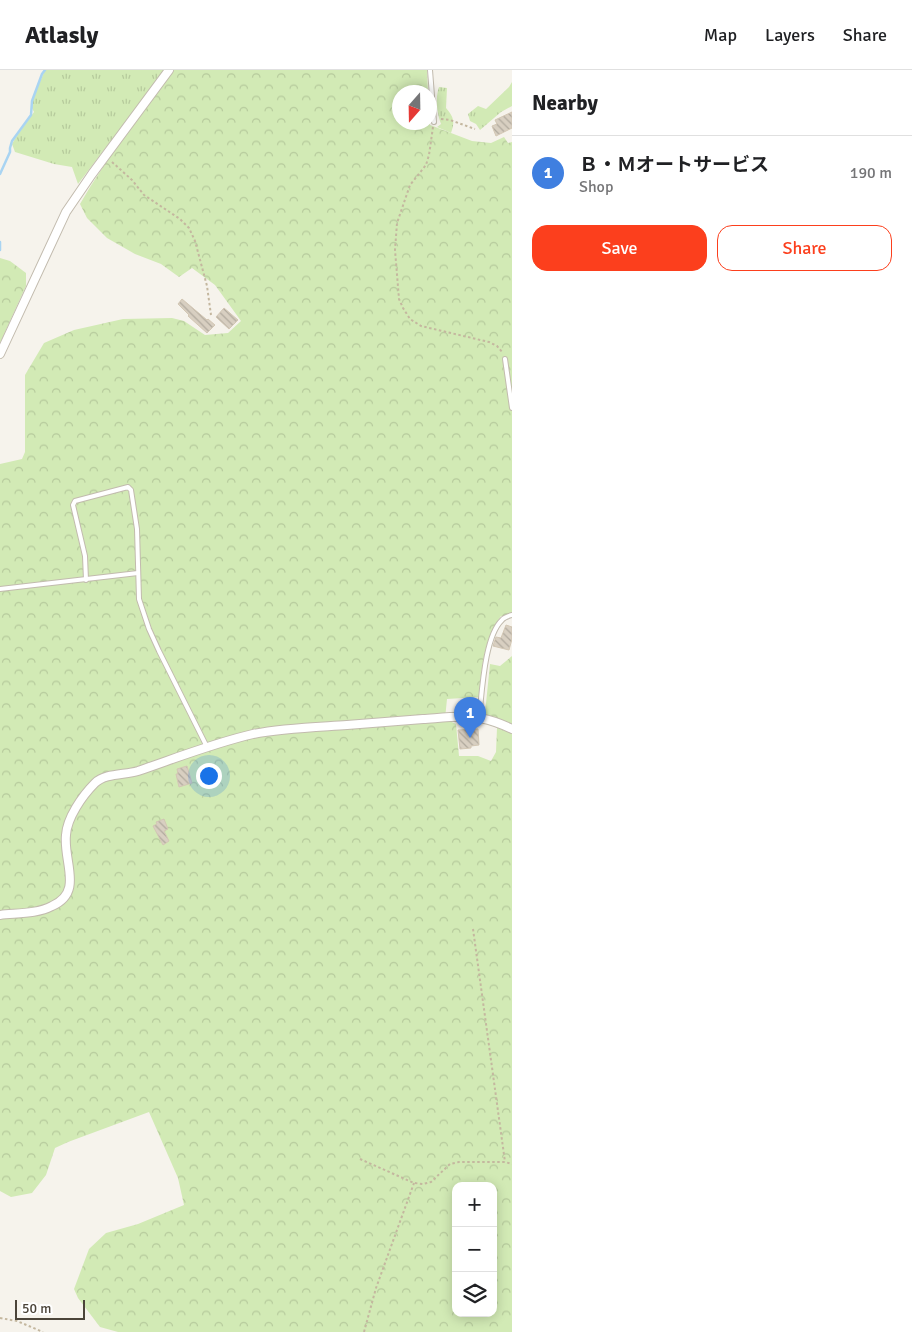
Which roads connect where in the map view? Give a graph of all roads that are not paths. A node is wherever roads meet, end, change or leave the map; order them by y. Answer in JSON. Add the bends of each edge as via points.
{"nodes":[{"id":1,"x":169,"y":70,"type":"edge"},
{"id":2,"x":430,"y":70,"type":"edge"},
{"id":3,"x":431,"y":85,"type":"edge"},
{"id":4,"x":0,"y":354,"type":"edge"},
{"id":5,"x":506,"y":359,"type":"road end"},
{"id":6,"x":512,"y":408,"type":"edge"},
{"id":7,"x":138,"y":573,"type":"junction"},
{"id":8,"x":86,"y":580,"type":"junction"},
{"id":9,"x":0,"y":590,"type":"edge"},
{"id":10,"x":512,"y":615,"type":"edge"},
{"id":11,"x":479,"y":718,"type":"junction"},
{"id":12,"x":512,"y":728,"type":"edge"},
{"id":13,"x":208,"y":747,"type":"junction"},
{"id":14,"x":0,"y":915,"type":"edge"}],
"edges":[{"from":1,"to":4,"type":"street","via":[[66,212]]},
{"from":2,"to":3,"type":"lane"},
{"from":5,"to":6,"type":"lane"},
{"from":7,"to":8,"type":"lane"},
{"from":7,"to":8,"type":"lane","via":[[137,529],[128,487],[75,501],[73,505],[85,556]]},
{"from":7,"to":13,"type":"lane","via":[[139,599],[149,628]]},
{"from":8,"to":9,"type":"lane"},
{"from":10,"to":11,"type":"lane","via":[[502,619],[489,647]]},
{"from":11,"to":12,"type":"street"},
{"from":11,"to":13,"type":"street","via":[[444,717],[297,729],[255,734]]},
{"from":13,"to":14,"type":"street","via":[[96,782],[79,802],[66,835],[71,882],[68,894],[51,907]]}]}
